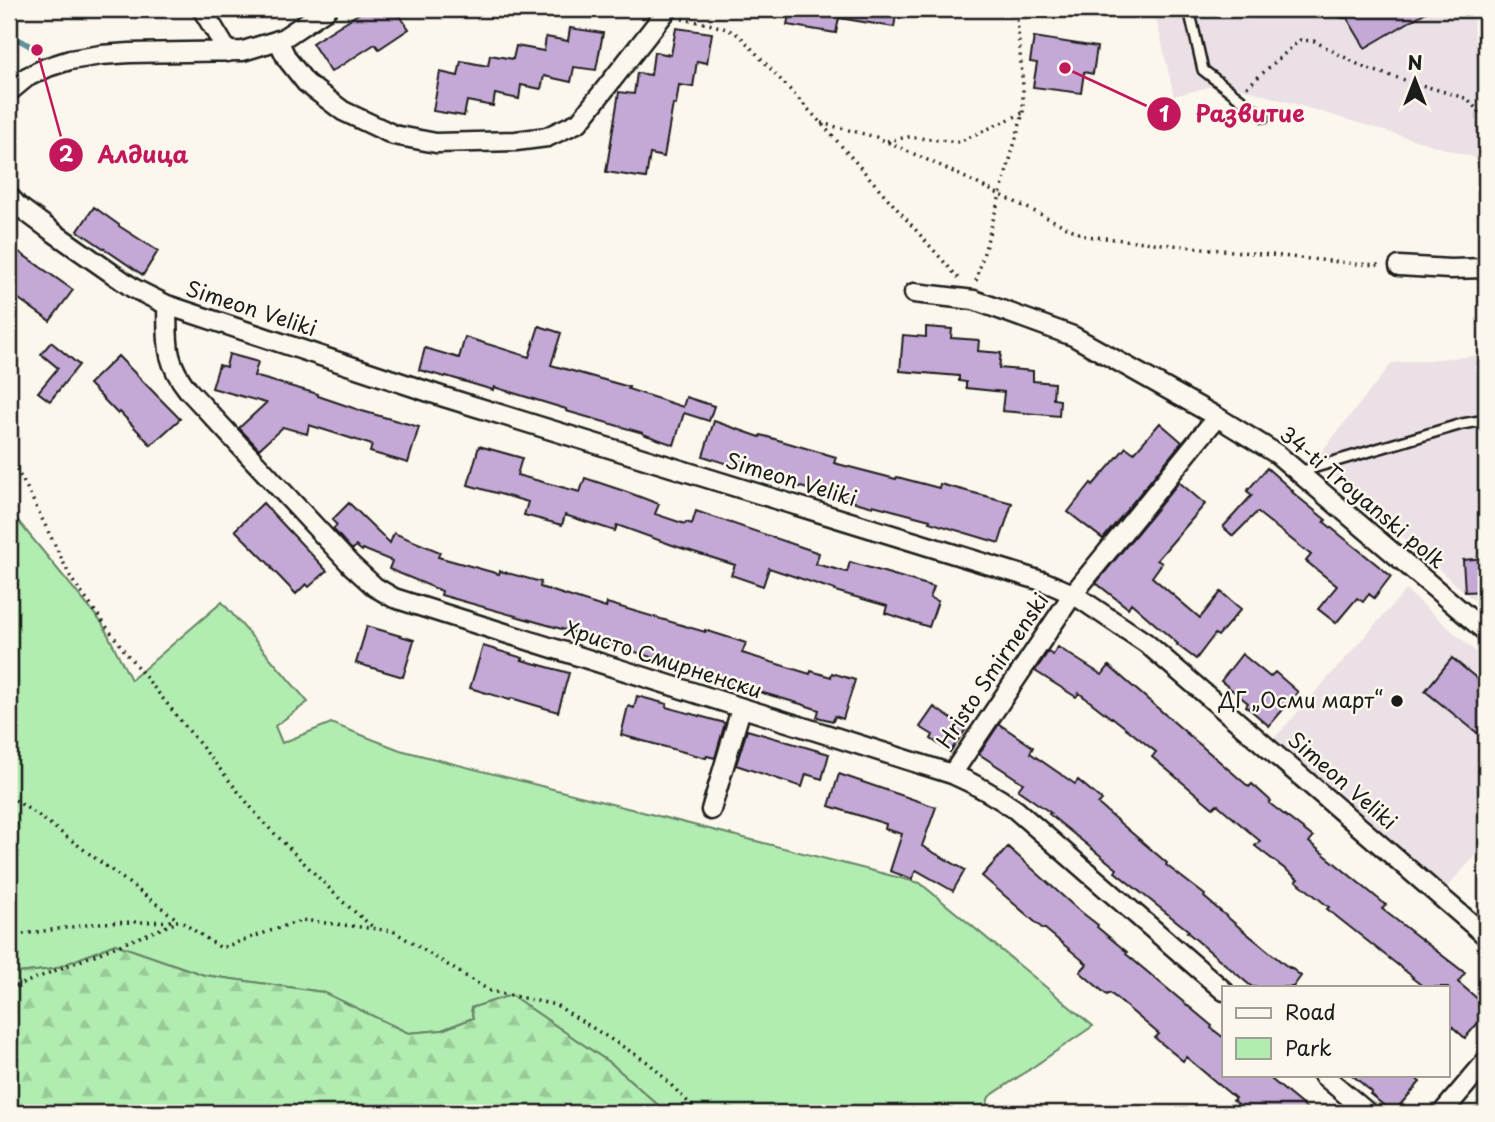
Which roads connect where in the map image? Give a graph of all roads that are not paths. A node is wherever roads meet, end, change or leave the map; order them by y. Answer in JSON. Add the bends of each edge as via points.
{"nodes":[{"id":1,"x":202,"y":9,"type":"edge"},
{"id":2,"x":327,"y":9,"type":"edge"},
{"id":3,"x":1189,"y":9,"type":"edge"},
{"id":4,"x":666,"y":12,"type":"edge"},
{"id":5,"x":278,"y":40,"type":"junction"},
{"id":6,"x":228,"y":52,"type":"junction"},
{"id":7,"x":9,"y":92,"type":"edge"},
{"id":8,"x":1264,"y":117,"type":"dead end"},
{"id":9,"x":9,"y":196,"type":"edge"},
{"id":10,"x":1399,"y":266,"type":"road end"},
{"id":11,"x":1486,"y":268,"type":"edge"},
{"id":12,"x":914,"y":293,"type":"dead end"},
{"id":13,"x":167,"y":305,"type":"junction"},
{"id":14,"x":1217,"y":417,"type":"junction"},
{"id":15,"x":1486,"y":420,"type":"edge"},
{"id":16,"x":1299,"y":472,"type":"junction"},
{"id":17,"x":1073,"y":594,"type":"junction"},
{"id":18,"x":1486,"y":632,"type":"edge"},
{"id":19,"x":741,"y":709,"type":"junction"},
{"id":20,"x":952,"y":774,"type":"junction"},
{"id":21,"x":712,"y":810,"type":"dead end"},
{"id":22,"x":1486,"y":936,"type":"edge"},
{"id":23,"x":1222,"y":989,"type":"edge"},
{"id":24,"x":1486,"y":1061,"type":"edge"},
{"id":25,"x":1324,"y":1076,"type":"edge"},
{"id":26,"x":1368,"y":1113,"type":"edge"},
{"id":27,"x":1442,"y":1113,"type":"edge"}],
"edges":[{"from":1,"to":6,"type":"street"},
{"from":2,"to":5,"type":"street"},
{"from":3,"to":8,"type":"lane","via":[[1203,70]]},
{"from":4,"to":5,"type":"street","via":[[579,122],[547,137],[516,141],[436,143],[394,135],[344,111],[306,83]]},
{"from":5,"to":6,"type":"street"},
{"from":6,"to":7,"type":"street","via":[[130,53],[70,60],[27,77]]},
{"from":9,"to":13,"type":"street","name":"Simeon Veliki","via":[[133,288]]},
{"from":10,"to":11,"type":"street"},
{"from":12,"to":14,"type":"street","name":"34-ti Troyanski polk","via":[[973,297],[1073,336]]},
{"from":13,"to":17,"type":"street","name":"Simeon Veliki","via":[[443,397]]},
{"from":13,"to":19,"type":"street","name":"Христо Смирненски","via":[[169,354],[177,376],[375,587],[394,598]]},
{"from":14,"to":16,"type":"street","name":"34-ti Troyanski polk"},
{"from":14,"to":17,"type":"street"},
{"from":15,"to":16,"type":"lane"},
{"from":16,"to":18,"type":"street","name":"34-ti Troyanski polk"},
{"from":17,"to":20,"type":"street","name":"Hristo Smirnenski"},
{"from":17,"to":22,"type":"street","name":"Simeon Veliki","via":[[1146,643]]},
{"from":19,"to":20,"type":"street","name":"Христо Смирненски"},
{"from":19,"to":21,"type":"street"},
{"from":20,"to":23,"type":"street","name":"Христо Смирненски","via":[[1016,810]]},
{"from":24,"to":27,"type":"street"},
{"from":25,"to":26,"type":"street"}]}
